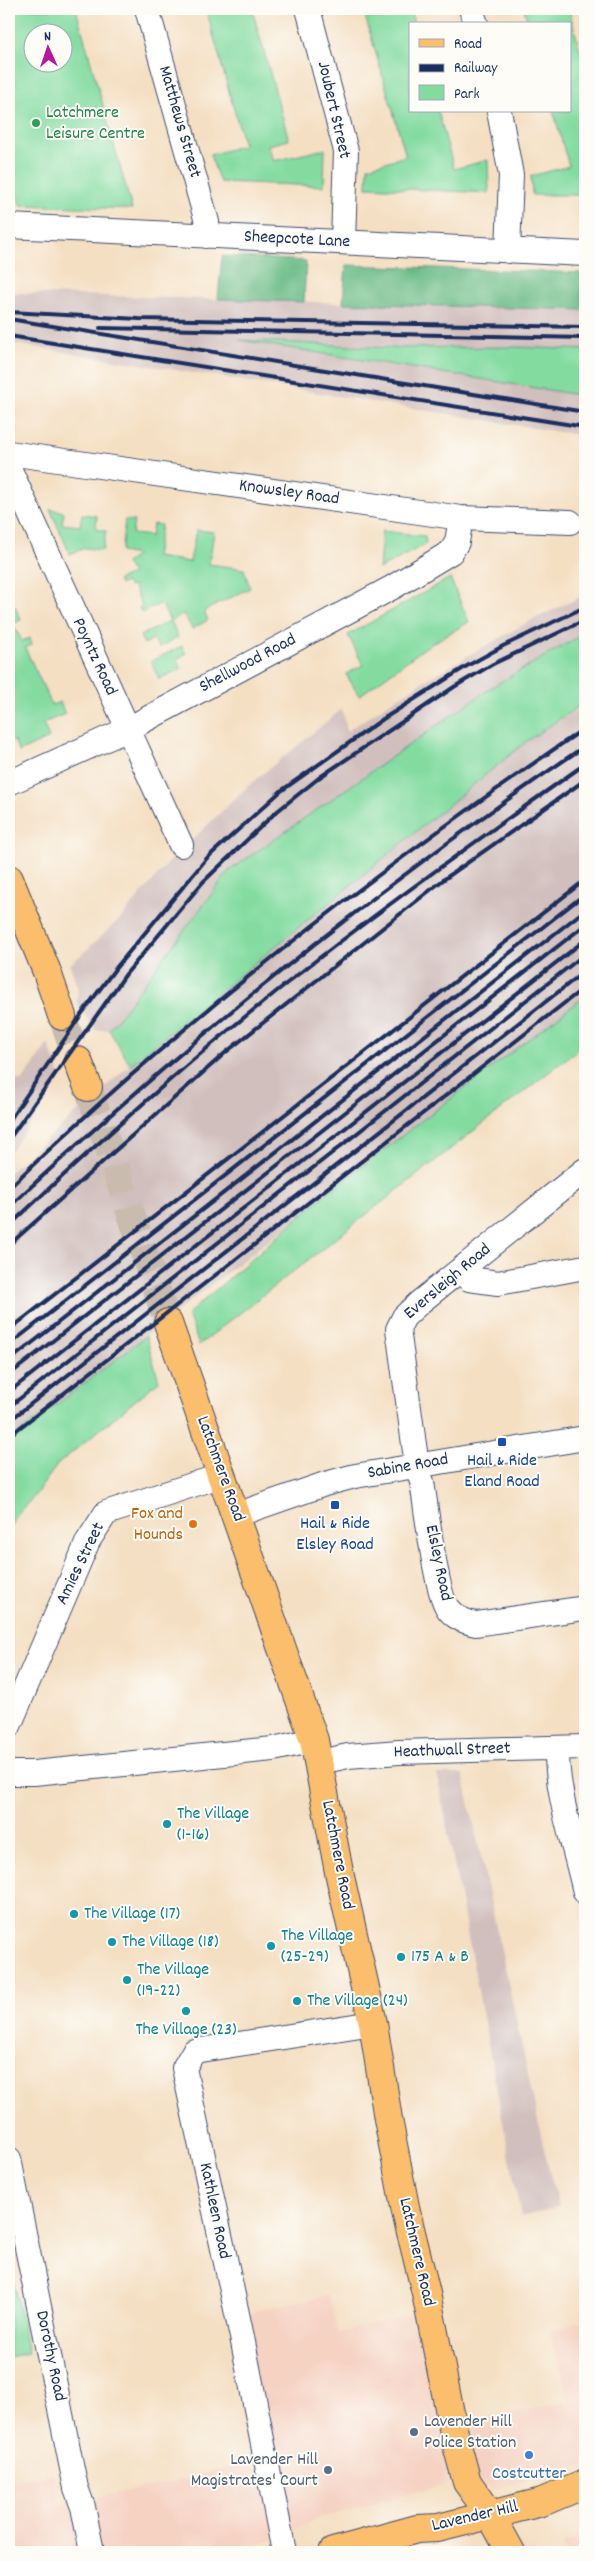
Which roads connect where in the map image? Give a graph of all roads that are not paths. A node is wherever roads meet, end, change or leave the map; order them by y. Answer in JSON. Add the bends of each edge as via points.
{"nodes":[{"id":1,"x":147,"y":9,"type":"edge"},
{"id":2,"x":308,"y":9,"type":"edge"},
{"id":3,"x":471,"y":9,"type":"edge"},
{"id":4,"x":475,"y":22,"type":"edge"},
{"id":5,"x":499,"y":112,"type":"edge"},
{"id":6,"x":9,"y":226,"type":"edge"},
{"id":7,"x":206,"y":236,"type":"junction"},
{"id":8,"x":343,"y":242,"type":"junction"},
{"id":9,"x":508,"y":251,"type":"junction"},
{"id":10,"x":585,"y":254,"type":"edge"},
{"id":11,"x":9,"y":453,"type":"edge"},
{"id":12,"x":9,"y":468,"type":"edge"},
{"id":13,"x":461,"y":518,"type":"junction"},
{"id":14,"x":570,"y":522,"type":"dead end"},
{"id":15,"x":128,"y":729,"type":"junction"},
{"id":16,"x":9,"y":783,"type":"edge"},
{"id":17,"x":181,"y":845,"type":"dead end"},
{"id":18,"x":9,"y":879,"type":"edge"},
{"id":19,"x":62,"y":1016,"type":"tunnel mouth"},
{"id":20,"x":78,"y":1061,"type":"tunnel mouth"},
{"id":21,"x":88,"y":1087,"type":"tunnel mouth"},
{"id":22,"x":585,"y":1170,"type":"edge"},
{"id":23,"x":585,"y":1267,"type":"edge"},
{"id":24,"x":461,"y":1269,"type":"junction"},
{"id":25,"x":168,"y":1323,"type":"tunnel mouth"},
{"id":26,"x":585,"y":1438,"type":"edge"},
{"id":27,"x":417,"y":1466,"type":"junction"},
{"id":28,"x":220,"y":1476,"type":"junction"},
{"id":29,"x":236,"y":1515,"type":"junction"},
{"id":30,"x":585,"y":1608,"type":"edge"},
{"id":31,"x":9,"y":1726,"type":"edge"},
{"id":32,"x":585,"y":1747,"type":"edge"},
{"id":33,"x":557,"y":1748,"type":"junction"},
{"id":34,"x":317,"y":1751,"type":"junction"},
{"id":35,"x":9,"y":1773,"type":"edge"},
{"id":36,"x":585,"y":1892,"type":"edge"},
{"id":37,"x":373,"y":2023,"type":"junction"},
{"id":38,"x":9,"y":2159,"type":"edge"},
{"id":39,"x":585,"y":2484,"type":"edge"},
{"id":40,"x":490,"y":2514,"type":"junction"},
{"id":41,"x":92,"y":2552,"type":"edge"},
{"id":42,"x":284,"y":2552,"type":"edge"},
{"id":43,"x":333,"y":2552,"type":"edge"},
{"id":44,"x":511,"y":2552,"type":"edge"}],
"edges":[{"from":1,"to":7,"type":"street","name":"Matthews Street","via":[[207,222]]},
{"from":2,"to":8,"type":"street","name":"Joubert Street","via":[[346,152]]},
{"from":3,"to":4,"type":"street"},
{"from":5,"to":9,"type":"street","via":[[511,175]]},
{"from":6,"to":7,"type":"street","name":"Sheepcote Lane"},
{"from":7,"to":8,"type":"street","name":"Sheepcote Lane"},
{"from":8,"to":9,"type":"street","name":"Sheepcote Lane"},
{"from":9,"to":10,"type":"street","name":"Sheepcote Lane"},
{"from":11,"to":13,"type":"street","name":"Knowsley Road"},
{"from":12,"to":15,"type":"street","name":"Poyntz Road"},
{"from":13,"to":14,"type":"street","name":"Knowsley Road"},
{"from":13,"to":15,"type":"street","name":"Shellwood Road","via":[[457,542],[451,552],[393,587]]},
{"from":15,"to":16,"type":"street","name":"Shellwood Road"},
{"from":15,"to":17,"type":"street","name":"Poyntz Road"},
{"from":18,"to":19,"type":"main road","via":[[44,962]]},
{"from":20,"to":21,"type":"main road"},
{"from":22,"to":24,"type":"street","name":"Eversleigh Road"},
{"from":23,"to":24,"type":"street","via":[[498,1284],[469,1279]]},
{"from":24,"to":27,"type":"street","name":"Eversleigh Road","via":[[411,1310],[398,1329]]},
{"from":25,"to":28,"type":"main road","name":"Latchmere Road"},
{"from":26,"to":27,"type":"street","name":"Sabine Road"},
{"from":27,"to":29,"type":"street","name":"Sabine Road","via":[[325,1484]]},
{"from":27,"to":30,"type":"street","name":"Elsley Road","via":[[440,1589],[448,1610],[464,1622],[476,1624]]},
{"from":28,"to":29,"type":"main road","name":"Latchmere Road"},
{"from":28,"to":31,"type":"street","name":"Amies Street","via":[[106,1513],[88,1541]]},
{"from":29,"to":34,"type":"main road","name":"Latchmere Road"},
{"from":32,"to":33,"type":"street","name":"Heathwall Street"},
{"from":33,"to":34,"type":"street","name":"Heathwall Street","via":[[348,1756]]},
{"from":33,"to":36,"type":"street","via":[[563,1798]]},
{"from":34,"to":35,"type":"street","via":[[273,1748]]},
{"from":34,"to":37,"type":"main road","name":"Latchmere Road","via":[[336,1860]]},
{"from":37,"to":40,"type":"main road","name":"Latchmere Road","via":[[406,2212],[455,2438],[467,2482]]},
{"from":37,"to":42,"type":"street","name":"Kathleen Road","via":[[194,2051],[184,2068]]},
{"from":38,"to":41,"type":"street","name":"Dorothy Road"},
{"from":39,"to":40,"type":"main road","name":"Lavender Hill","via":[[542,2502]]},
{"from":40,"to":43,"type":"main road","name":"Lavender Hill","via":[[438,2528],[417,2529]]},
{"from":40,"to":44,"type":"main road","name":"Latchmere Road"}]}
